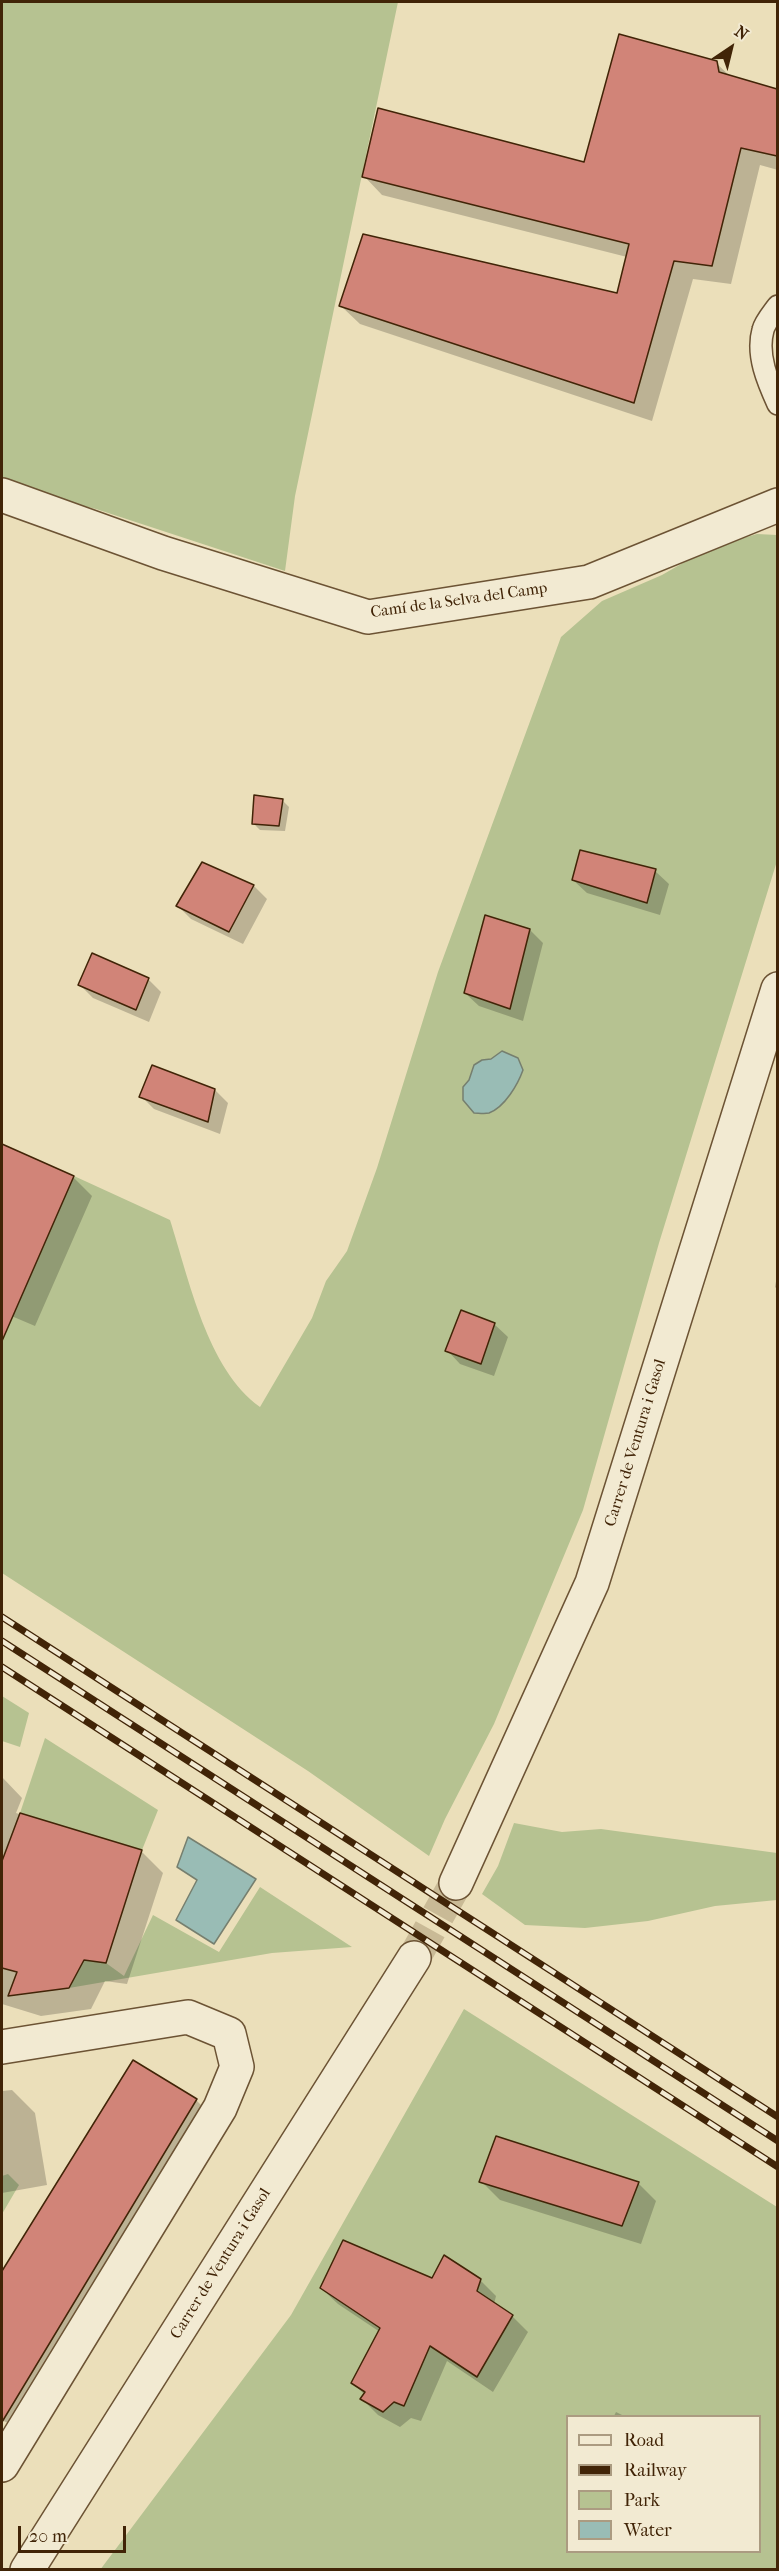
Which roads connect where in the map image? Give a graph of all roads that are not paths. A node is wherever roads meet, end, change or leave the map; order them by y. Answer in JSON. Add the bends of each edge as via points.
{"nodes":[{"id":1,"x":777,"y":306,"type":"edge"},
{"id":2,"x":776,"y":342,"type":"dead end"},
{"id":3,"x":777,"y":371,"type":"edge"},
{"id":4,"x":777,"y":404,"type":"edge"},
{"id":5,"x":2,"y":495,"type":"edge"},
{"id":6,"x":777,"y":506,"type":"edge"},
{"id":7,"x":777,"y":988,"type":"edge"},
{"id":8,"x":456,"y":1883,"type":"tunnel mouth"},
{"id":9,"x":414,"y":1958,"type":"tunnel mouth"},
{"id":10,"x":2,"y":2047,"type":"edge"},
{"id":11,"x":2,"y":2465,"type":"edge"},
{"id":12,"x":27,"y":2570,"type":"edge"}],
"edges":[{"from":1,"to":4,"type":"lane","via":[[763,329],[762,351],[766,379]]},
{"from":2,"to":3,"type":"lane"},
{"from":5,"to":6,"type":"street","name":"Camí de la Selva del Camp","via":[[163,553],[368,617],[589,582]]},
{"from":7,"to":8,"type":"street","name":"Carrer de Ventura i Gasol","via":[[592,1583]]},
{"from":9,"to":12,"type":"street","name":"Carrer de Ventura i Gasol"},
{"from":10,"to":11,"type":"street","via":[[188,2017],[229,2034],[237,2067],[220,2108]]}]}
